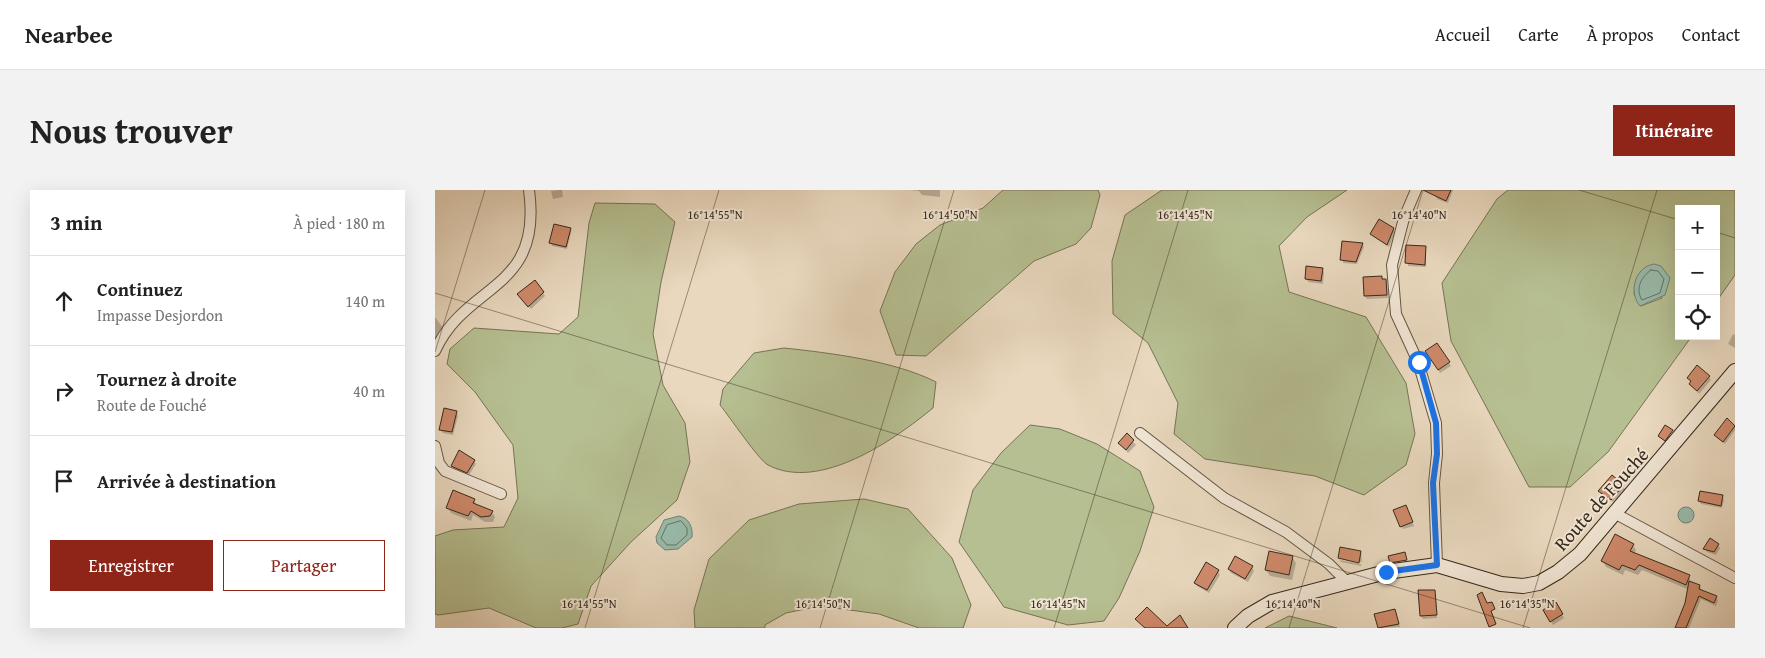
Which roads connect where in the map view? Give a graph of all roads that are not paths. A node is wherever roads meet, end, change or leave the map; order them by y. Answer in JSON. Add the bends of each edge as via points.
{"nodes":[{"id":1,"x":529,"y":190,"type":"edge"},
{"id":2,"x":1416,"y":190,"type":"edge"},
{"id":3,"x":435,"y":351,"type":"edge"},
{"id":4,"x":1735,"y":371,"type":"edge"},
{"id":5,"x":1140,"y":433,"type":"dead end"},
{"id":6,"x":435,"y":446,"type":"edge"},
{"id":7,"x":501,"y":494,"type":"dead end"},
{"id":8,"x":1616,"y":514,"type":"junction"},
{"id":9,"x":1437,"y":565,"type":"junction"},
{"id":10,"x":1735,"y":578,"type":"edge"},
{"id":11,"x":1347,"y":582,"type":"junction"},
{"id":12,"x":1235,"y":628,"type":"edge"}],
"edges":[{"from":1,"to":3,"type":"street","via":[[532,211],[530,234],[521,258],[507,277],[458,319],[440,339]]},
{"from":2,"to":9,"type":"street","via":[[1404,218],[1392,265],[1396,314],[1419,362],[1436,423],[1437,454],[1433,483]]},
{"from":4,"to":8,"type":"main road","name":"Route de Fouché"},
{"from":5,"to":11,"type":"street","via":[[1224,498],[1286,532],[1329,564]]},
{"from":6,"to":7,"type":"street","via":[[439,463],[445,470]]},
{"from":8,"to":9,"type":"main road","name":"Route de Fouché","via":[[1581,554],[1539,583],[1523,586],[1501,584]]},
{"from":8,"to":10,"type":"street"},
{"from":9,"to":11,"type":"main road","name":"Route de Fouché","via":[[1386,572]]},
{"from":11,"to":12,"type":"main road","name":"Route de Fouché","via":[[1272,602]]}]}
